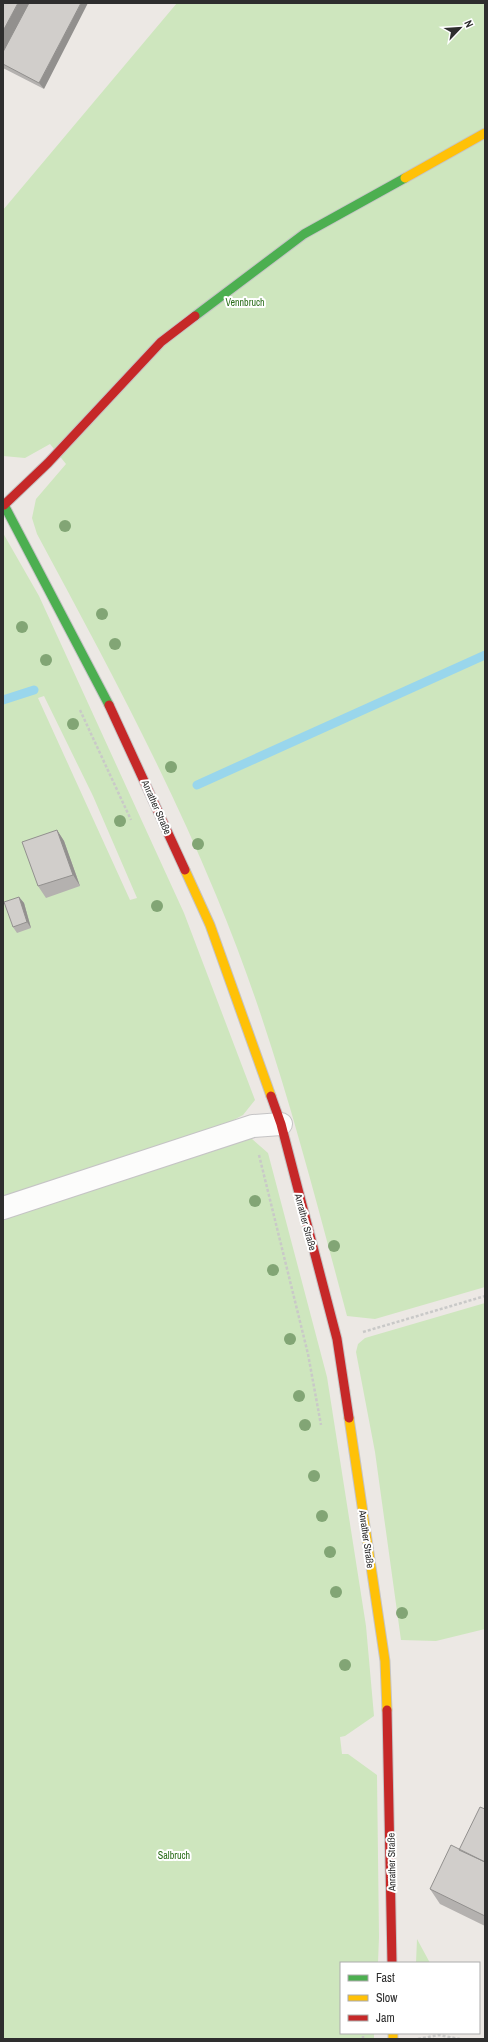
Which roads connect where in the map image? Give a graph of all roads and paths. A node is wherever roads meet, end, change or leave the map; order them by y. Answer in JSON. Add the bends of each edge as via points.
{"nodes":[{"id":1,"x":485,"y":133,"type":"edge"},
{"id":2,"x":3,"y":504,"type":"edge"},
{"id":3,"x":77,"y":706,"type":"dead end"},
{"id":4,"x":134,"y":827,"type":"dead end"},
{"id":5,"x":280,"y":1124,"type":"junction"},
{"id":6,"x":252,"y":1126,"type":"junction"},
{"id":7,"x":3,"y":1208,"type":"edge"},
{"id":8,"x":485,"y":1296,"type":"edge"},
{"id":9,"x":337,"y":1339,"type":"junction"},
{"id":10,"x":322,"y":1431,"type":"dead end"},
{"id":11,"x":392,"y":1962,"type":"edge"},
{"id":12,"x":418,"y":2039,"type":"edge"},
{"id":13,"x":460,"y":2039,"type":"edge"}],
"edges":[{"from":1,"to":2,"type":"main road","via":[[304,234],[161,342],[54,458]]},
{"from":2,"to":5,"type":"main road","name":"Anrather Straße","via":[[122,730],[210,925]]},
{"from":3,"to":4,"type":"path"},
{"from":5,"to":6,"type":"street"},
{"from":5,"to":9,"type":"main road","name":"Anrather Straße"},
{"from":6,"to":7,"type":"street"},
{"from":6,"to":10,"type":"path","via":[[308,1354]]},
{"from":8,"to":9,"type":"path"},
{"from":9,"to":11,"type":"main road","name":"Anrather Straße","via":[[384,1661],[390,1743]]},
{"from":12,"to":13,"type":"path","via":[[439,2035]]}]}
